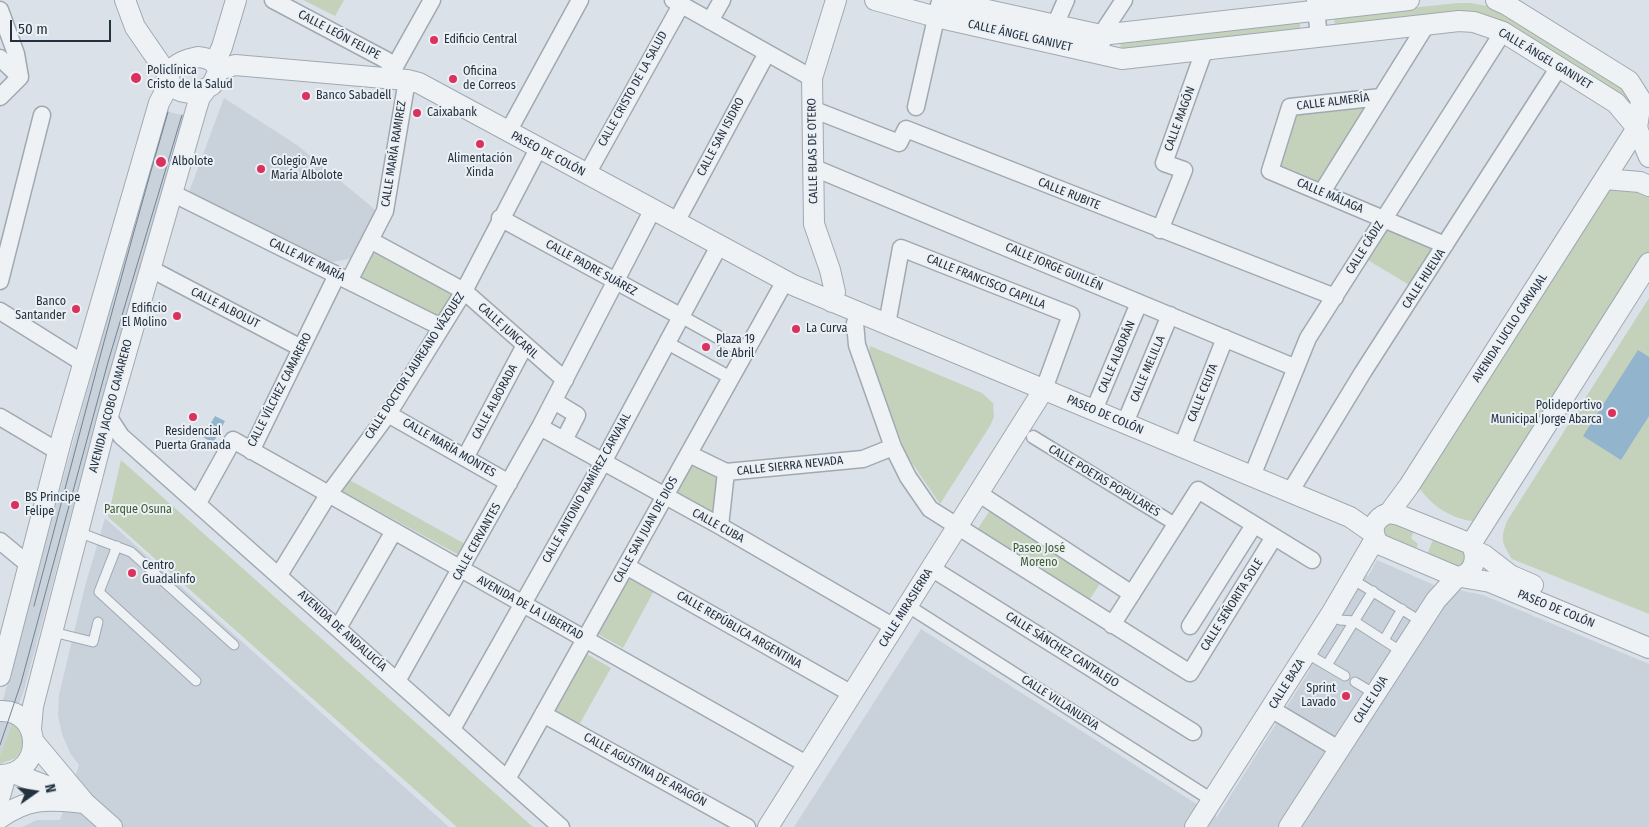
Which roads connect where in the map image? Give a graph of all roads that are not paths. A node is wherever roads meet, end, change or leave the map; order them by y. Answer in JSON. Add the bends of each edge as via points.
{"nodes":[{"id":1,"x":125,"y":0,"type":"edge"},
{"id":2,"x":236,"y":0,"type":"edge"},
{"id":3,"x":273,"y":0,"type":"edge"},
{"id":4,"x":432,"y":0,"type":"edge"},
{"id":5,"x":580,"y":0,"type":"edge"},
{"id":6,"x":722,"y":0,"type":"edge"},
{"id":7,"x":875,"y":0,"type":"edge"},
{"id":8,"x":1066,"y":0,"type":"edge"},
{"id":9,"x":1124,"y":0,"type":"edge"},
{"id":10,"x":1409,"y":0,"type":"edge"},
{"id":11,"x":1496,"y":0,"type":"edge"},
{"id":12,"x":677,"y":2,"type":"edge"},
{"id":13,"x":832,"y":2,"type":"edge"},
{"id":14,"x":1316,"y":5,"type":"edge"},
{"id":15,"x":940,"y":6,"type":"edge"},
{"id":16,"x":0,"y":10,"type":"edge"},
{"id":17,"x":710,"y":21,"type":"junction"},
{"id":18,"x":1425,"y":26,"type":"junction"},
{"id":19,"x":1502,"y":32,"type":"junction"},
{"id":20,"x":1055,"y":35,"type":"junction"},
{"id":21,"x":1102,"y":35,"type":"junction"},
{"id":22,"x":1319,"y":38,"type":"junction"},
{"id":23,"x":1204,"y":51,"type":"junction"},
{"id":24,"x":767,"y":53,"type":"junction"},
{"id":25,"x":1104,"y":55,"type":"junction"},
{"id":26,"x":0,"y":58,"type":"edge"},
{"id":27,"x":217,"y":66,"type":"junction"},
{"id":28,"x":1560,"y":67,"type":"junction"},
{"id":29,"x":171,"y":75,"type":"junction"},
{"id":30,"x":399,"y":76,"type":"junction"},
{"id":31,"x":20,"y":77,"type":"junction"},
{"id":32,"x":812,"y":78,"type":"junction"},
{"id":33,"x":207,"y":88,"type":"junction"},
{"id":34,"x":1381,"y":97,"type":"junction"},
{"id":35,"x":0,"y":98,"type":"edge"},
{"id":36,"x":916,"y":108,"type":"dead end"},
{"id":37,"x":812,"y":109,"type":"junction"},
{"id":38,"x":42,"y":115,"type":"dead end"},
{"id":39,"x":1637,"y":128,"type":"junction"},
{"id":40,"x":508,"y":132,"type":"junction"},
{"id":41,"x":538,"y":149,"type":"junction"},
{"id":42,"x":1649,"y":157,"type":"edge"},
{"id":43,"x":812,"y":167,"type":"junction"},
{"id":44,"x":1270,"y":170,"type":"joint"},
{"id":45,"x":587,"y":174,"type":"junction"},
{"id":46,"x":1605,"y":180,"type":"junction"},
{"id":47,"x":1649,"y":186,"type":"edge"},
{"id":48,"x":1322,"y":192,"type":"junction"},
{"id":49,"x":172,"y":193,"type":"junction"},
{"id":50,"x":653,"y":209,"type":"junction"},
{"id":51,"x":500,"y":218,"type":"junction"},
{"id":52,"x":1384,"y":219,"type":"junction"},
{"id":53,"x":676,"y":222,"type":"junction"},
{"id":54,"x":1160,"y":230,"type":"junction"},
{"id":55,"x":370,"y":240,"type":"junction"},
{"id":56,"x":1445,"y":245,"type":"junction"},
{"id":57,"x":720,"y":246,"type":"junction"},
{"id":58,"x":1649,"y":263,"type":"edge"},
{"id":59,"x":149,"y":268,"type":"junction"},
{"id":60,"x":343,"y":278,"type":"junction"},
{"id":61,"x":0,"y":281,"type":"edge"},
{"id":62,"x":616,"y":281,"type":"junction"},
{"id":63,"x":785,"y":281,"type":"junction"},
{"id":64,"x":464,"y":291,"type":"junction"},
{"id":65,"x":1334,"y":296,"type":"junction"},
{"id":66,"x":832,"y":302,"type":"junction"},
{"id":67,"x":1139,"y":303,"type":"junction"},
{"id":68,"x":0,"y":310,"type":"edge"},
{"id":69,"x":859,"y":313,"type":"junction"},
{"id":70,"x":1170,"y":316,"type":"junction"},
{"id":71,"x":682,"y":317,"type":"junction"},
{"id":72,"x":887,"y":324,"type":"junction"},
{"id":73,"x":441,"y":327,"type":"junction"},
{"id":74,"x":1225,"y":338,"type":"junction"},
{"id":75,"x":667,"y":343,"type":"junction"},
{"id":76,"x":524,"y":347,"type":"junction"},
{"id":77,"x":301,"y":348,"type":"junction"},
{"id":78,"x":746,"y":352,"type":"junction"},
{"id":79,"x":83,"y":363,"type":"junction"},
{"id":80,"x":1296,"y":368,"type":"junction"},
{"id":81,"x":731,"y":378,"type":"junction"},
{"id":82,"x":565,"y":380,"type":"junction"},
{"id":83,"x":1044,"y":389,"type":"junction"},
{"id":84,"x":554,"y":401,"type":"junction"},
{"id":85,"x":1094,"y":410,"type":"junction"},
{"id":86,"x":388,"y":414,"type":"junction"},
{"id":87,"x":108,"y":416,"type":"junction"},
{"id":88,"x":0,"y":417,"type":"edge"},
{"id":89,"x":1125,"y":423,"type":"junction"},
{"id":90,"x":540,"y":427,"type":"junction"},
{"id":91,"x":121,"y":436,"type":"junction"},
{"id":92,"x":1033,"y":437,"type":"dead end"},
{"id":93,"x":564,"y":440,"type":"junction"},
{"id":94,"x":100,"y":444,"type":"junction"},
{"id":95,"x":893,"y":447,"type":"junction"},
{"id":96,"x":1182,"y":447,"type":"junction"},
{"id":97,"x":251,"y":451,"type":"junction"},
{"id":98,"x":59,"y":452,"type":"junction"},
{"id":99,"x":688,"y":454,"type":"junction"},
{"id":100,"x":465,"y":458,"type":"junction"},
{"id":101,"x":603,"y":462,"type":"junction"},
{"id":102,"x":726,"y":472,"type":"junction"},
{"id":103,"x":1252,"y":476,"type":"junction"},
{"id":104,"x":510,"y":483,"type":"junction"},
{"id":105,"x":1290,"y":492,"type":"junction"},
{"id":106,"x":978,"y":493,"type":"junction"},
{"id":107,"x":328,"y":494,"type":"junction"},
{"id":108,"x":664,"y":497,"type":"junction"},
{"id":109,"x":198,"y":503,"type":"junction"},
{"id":110,"x":1175,"y":524,"type":"junction"},
{"id":111,"x":1254,"y":525,"type":"junction"},
{"id":112,"x":720,"y":526,"type":"junction"},
{"id":113,"x":956,"y":526,"type":"junction"},
{"id":114,"x":1379,"y":526,"type":"junction"},
{"id":115,"x":394,"y":531,"type":"junction"},
{"id":116,"x":78,"y":532,"type":"junction"},
{"id":117,"x":1274,"y":537,"type":"junction"},
{"id":118,"x":0,"y":540,"type":"edge"},
{"id":119,"x":117,"y":546,"type":"junction"},
{"id":120,"x":1473,"y":548,"type":"junction"},
{"id":121,"x":1312,"y":560,"type":"dead end"},
{"id":122,"x":29,"y":565,"type":"junction"},
{"id":123,"x":626,"y":566,"type":"junction"},
{"id":124,"x":931,"y":568,"type":"junction"},
{"id":125,"x":461,"y":569,"type":"junction"},
{"id":126,"x":279,"y":575,"type":"junction"},
{"id":127,"x":1459,"y":577,"type":"junction"},
{"id":128,"x":1352,"y":579,"type":"junction"},
{"id":129,"x":1373,"y":591,"type":"junction"},
{"id":130,"x":1132,"y":594,"type":"junction"},
{"id":131,"x":522,"y":603,"type":"junction"},
{"id":132,"x":908,"y":606,"type":"junction"},
{"id":133,"x":1402,"y":609,"type":"junction"},
{"id":134,"x":1330,"y":614,"type":"junction"},
{"id":135,"x":1354,"y":621,"type":"junction"},
{"id":136,"x":98,"y":622,"type":"dead end"},
{"id":137,"x":1422,"y":622,"type":"junction"},
{"id":138,"x":1112,"y":626,"type":"junction"},
{"id":139,"x":1190,"y":626,"type":"dead end"},
{"id":140,"x":894,"y":627,"type":"junction"},
{"id":141,"x":338,"y":628,"type":"junction"},
{"id":142,"x":53,"y":632,"type":"junction"},
{"id":143,"x":1649,"y":633,"type":"edge"},
{"id":144,"x":586,"y":640,"type":"junction"},
{"id":145,"x":1384,"y":640,"type":"junction"},
{"id":146,"x":234,"y":645,"type":"dead end"},
{"id":147,"x":1649,"y":648,"type":"edge"},
{"id":148,"x":1402,"y":652,"type":"junction"},
{"id":149,"x":1306,"y":653,"type":"junction"},
{"id":150,"x":1327,"y":665,"type":"junction"},
{"id":151,"x":0,"y":676,"type":"edge"},
{"id":152,"x":1345,"y":676,"type":"dead end"},
{"id":153,"x":196,"y":681,"type":"dead end"},
{"id":154,"x":398,"y":681,"type":"junction"},
{"id":155,"x":1355,"y":682,"type":"dead end"},
{"id":156,"x":852,"y":694,"type":"junction"},
{"id":157,"x":1374,"y":694,"type":"junction"},
{"id":158,"x":1270,"y":709,"type":"junction"},
{"id":159,"x":0,"y":711,"type":"edge"},
{"id":160,"x":544,"y":714,"type":"junction"},
{"id":161,"x":452,"y":729,"type":"junction"},
{"id":162,"x":1193,"y":732,"type":"dead end"},
{"id":163,"x":32,"y":736,"type":"junction"},
{"id":164,"x":1340,"y":750,"type":"junction"},
{"id":165,"x":808,"y":764,"type":"junction"},
{"id":166,"x":6,"y":774,"type":"edge"},
{"id":167,"x":507,"y":779,"type":"junction"},
{"id":168,"x":0,"y":796,"type":"edge"},
{"id":169,"x":1212,"y":800,"type":"junction"},
{"id":170,"x":85,"y":804,"type":"junction"},
{"id":171,"x":0,"y":818,"type":"edge"},
{"id":172,"x":112,"y":827,"type":"edge"},
{"id":173,"x":561,"y":827,"type":"edge"},
{"id":174,"x":747,"y":827,"type":"edge"},
{"id":175,"x":768,"y":827,"type":"edge"},
{"id":176,"x":1195,"y":827,"type":"edge"},
{"id":177,"x":1289,"y":827,"type":"edge"}],
"edges":[{"from":1,"to":29,"type":"street","via":[[135,27]]},
{"from":2,"to":27,"type":"street"},
{"from":3,"to":30,"type":"street","name":"CALLE LEÓN FELIPE","via":[[386,60]]},
{"from":4,"to":30,"type":"street","name":"CALLE MARÍA RAMIREZ"},
{"from":5,"to":40,"type":"street"},
{"from":6,"to":17,"type":"street"},
{"from":7,"to":15,"type":"street","name":"CALLE ÁNGEL GANIVET"},
{"from":8,"to":20,"type":"street"},
{"from":9,"to":21,"type":"street"},
{"from":10,"to":14,"type":"street","name":"CALLE ÁNGEL GANIVET"},
{"from":11,"to":39,"type":"street","name":"CALLE ÁNGEL GANIVET","via":[[1629,81],[1641,100]]},
{"from":12,"to":17,"type":"street"},
{"from":12,"to":45,"type":"street","name":"CALLE CRISTO DE LA SALUD"},
{"from":13,"to":32,"type":"street","name":"CALLE BLAS DE OTERO"},
{"from":14,"to":21,"type":"street","name":"CALLE ÁNGEL GANIVET"},
{"from":14,"to":22,"type":"street"},
{"from":15,"to":20,"type":"street","name":"CALLE ÁNGEL GANIVET"},
{"from":15,"to":36,"type":"street"},
{"from":16,"to":31,"type":"street","via":[[16,54]]},
{"from":17,"to":24,"type":"street"},
{"from":18,"to":19,"type":"street","name":"CALLE ÁNGEL GANIVET","via":[[1474,22]]},
{"from":18,"to":22,"type":"street","name":"CALLE ÁNGEL GANIVET"},
{"from":18,"to":34,"type":"street","name":"CALLE ALMERÍA"},
{"from":19,"to":28,"type":"street","name":"CALLE ÁNGEL GANIVET"},
{"from":19,"to":52,"type":"street","name":"CALLE CÁDIZ"},
{"from":20,"to":21,"type":"street","name":"CALLE ÁNGEL GANIVET"},
{"from":20,"to":25,"type":"street","name":"CALLE ÁNGEL GANIVET"},
{"from":21,"to":25,"type":"street"},
{"from":22,"to":23,"type":"street","name":"CALLE ÁNGEL GANIVET"},
{"from":23,"to":25,"type":"street","name":"CALLE ÁNGEL GANIVET","via":[[1122,59]]},
{"from":23,"to":54,"type":"street","name":"CALLE MAGÓN","via":[[1164,163],[1184,170]]},
{"from":24,"to":32,"type":"street"},
{"from":24,"to":53,"type":"street","name":"CALLE SAN ISIDRO"},
{"from":26,"to":31,"type":"street"},
{"from":27,"to":29,"type":"street","via":[[207,58],[186,60]]},
{"from":27,"to":30,"type":"street","name":"PASEO DE COLÓN"},
{"from":27,"to":33,"type":"street","via":[[216,80]]},
{"from":28,"to":39,"type":"street","name":"CALLE ÁNGEL GANIVET","via":[[1616,103]]},
{"from":28,"to":56,"type":"street","name":"CALLE HUELVA"},
{"from":29,"to":33,"type":"street","via":[[174,89],[188,93]]},
{"from":29,"to":79,"type":"street","via":[[159,102]]},
{"from":30,"to":40,"type":"street","name":"PASEO DE COLÓN","via":[[419,83]]},
{"from":30,"to":55,"type":"street","name":"CALLE MARÍA RAMIREZ","via":[[385,211]]},
{"from":31,"to":35,"type":"street"},
{"from":32,"to":37,"type":"street","name":"CALLE BLAS DE OTERO"},
{"from":33,"to":49,"type":"street","name":"AVENIDA JACOBO CAMARERO","via":[[196,110]]},
{"from":34,"to":44,"type":"street","name":"CALLE ALMERÍA","via":[[1290,107]]},
{"from":34,"to":48,"type":"street","name":"CALLE ALMERÍA"},
{"from":37,"to":43,"type":"street","name":"CALLE BLAS DE OTERO"},
{"from":37,"to":54,"type":"street","name":"CALLE RUBITE","via":[[899,143],[906,129]]},
{"from":38,"to":61,"type":"street"},
{"from":39,"to":42,"type":"street","name":"CALLE ÁNGEL GANIVET"},
{"from":39,"to":46,"type":"street","name":"CALLE ÁNGEL GANIVET"},
{"from":40,"to":41,"type":"street","name":"PASEO DE COLÓN"},
{"from":41,"to":45,"type":"street","name":"PASEO DE COLÓN"},
{"from":41,"to":51,"type":"street","name":"CALLE DOCTOR LAUREANO VÁZQUEZ"},
{"from":43,"to":66,"type":"street","name":"CALLE BLAS DE OTERO","via":[[814,224],[832,277],[835,292]]},
{"from":43,"to":67,"type":"street","name":"CALLE JORGE GUILLÉN"},
{"from":44,"to":48,"type":"street","name":"CALLE MÁLAGA"},
{"from":45,"to":50,"type":"street","name":"PASEO DE COLÓN"},
{"from":46,"to":47,"type":"street","via":[[1640,182]]},
{"from":46,"to":114,"type":"street","name":"AVENIDA LUCILO CARVAJAL","via":[[1409,486]]},
{"from":48,"to":52,"type":"street","name":"CALLE MÁLAGA"},
{"from":49,"to":59,"type":"street","name":"AVENIDA JACOBO CAMARERO"},
{"from":49,"to":60,"type":"street","name":"CALLE AVE MARÍA"},
{"from":50,"to":53,"type":"street","name":"PASEO DE COLÓN"},
{"from":50,"to":62,"type":"street","name":"CALLE CERVANTES"},
{"from":51,"to":62,"type":"street","name":"CALLE PADRE SUÁREZ"},
{"from":51,"to":64,"type":"street","name":"CALLE DOCTOR LAUREANO VÁZQUEZ"},
{"from":52,"to":56,"type":"street","name":"CALLE MÁLAGA"},
{"from":52,"to":65,"type":"street","name":"CALLE CÁDIZ"},
{"from":53,"to":57,"type":"street","name":"PASEO DE COLÓN"},
{"from":54,"to":65,"type":"street","name":"CALLE RUBITE"},
{"from":55,"to":60,"type":"street","name":"CALLE MARÍA RAMIREZ"},
{"from":55,"to":64,"type":"street","name":"CALLE JUNCARIL","via":[[408,257]]},
{"from":56,"to":105,"type":"street","name":"CALLE HUELVA","via":[[1362,372]]},
{"from":57,"to":63,"type":"street","name":"PASEO DE COLÓN"},
{"from":57,"to":71,"type":"street","name":"CALLE ANTONIO RAMÍREZ CARVAJAL"},
{"from":58,"to":120,"type":"street"},
{"from":59,"to":77,"type":"street","name":"CALLE ALBOLUT"},
{"from":59,"to":87,"type":"street","name":"AVENIDA JACOBO CAMARERO"},
{"from":60,"to":73,"type":"street","name":"CALLE AVE MARÍA"},
{"from":60,"to":77,"type":"street","name":"CALLE VÍLCHEZ CAMARERO"},
{"from":62,"to":71,"type":"street","name":"CALLE PADRE SUÁREZ"},
{"from":62,"to":82,"type":"street","name":"CALLE CERVANTES"},
{"from":63,"to":66,"type":"street","name":"PASEO DE COLÓN"},
{"from":63,"to":78,"type":"street","name":"CALLE SAN JUAN DE DIOS"},
{"from":64,"to":73,"type":"street","name":"CALLE DOCTOR LAUREANO VÁZQUEZ"},
{"from":64,"to":76,"type":"street","name":"CALLE JUNCARIL"},
{"from":65,"to":80,"type":"street","name":"CALLE CÁDIZ","via":[[1308,338]]},
{"from":66,"to":69,"type":"street","name":"PASEO DE COLÓN"},
{"from":67,"to":70,"type":"street","name":"CALLE JORGE GUILLÉN"},
{"from":67,"to":85,"type":"street","name":"CALLE ALBORÁN"},
{"from":68,"to":79,"type":"street"},
{"from":69,"to":72,"type":"street","name":"PASEO DE COLÓN"},
{"from":69,"to":95,"type":"street","via":[[855,323],[857,346]]},
{"from":70,"to":74,"type":"street","name":"CALLE JORGE GUILLÉN"},
{"from":70,"to":89,"type":"street","name":"CALLE MELILLA"},
{"from":71,"to":75,"type":"street","name":"CALLE ANTONIO RAMÍREZ CARVAJAL"},
{"from":71,"to":78,"type":"street"},
{"from":72,"to":83,"type":"street","name":"PASEO DE COLÓN"},
{"from":72,"to":83,"type":"street","name":"CALLE FRANCISCO CAPILLA","via":[[902,248],[1071,316]]},
{"from":73,"to":86,"type":"street","name":"CALLE DOCTOR LAUREANO VÁZQUEZ"},
{"from":74,"to":80,"type":"street","name":"CALLE JORGE GUILLÉN"},
{"from":74,"to":96,"type":"street","name":"CALLE CEUTA"},
{"from":75,"to":81,"type":"street"},
{"from":75,"to":101,"type":"street","name":"CALLE ANTONIO RAMÍREZ CARVAJAL"},
{"from":76,"to":82,"type":"street","name":"CALLE JUNCARIL"},
{"from":76,"to":100,"type":"street","name":"CALLE ALBORADA"},
{"from":77,"to":97,"type":"street","name":"CALLE VÍLCHEZ CAMARERO"},
{"from":78,"to":81,"type":"street","name":"CALLE SAN JUAN DE DIOS"},
{"from":79,"to":98,"type":"street"},
{"from":80,"to":103,"type":"street","name":"CALLE CÁDIZ"},
{"from":81,"to":99,"type":"street","name":"CALLE SAN JUAN DE DIOS"},
{"from":82,"to":84,"type":"street","name":"CALLE CERVANTES"},
{"from":83,"to":85,"type":"street","name":"PASEO DE COLÓN"},
{"from":83,"to":106,"type":"street","name":"CALLE MIRASIERRA"},
{"from":84,"to":90,"type":"street","name":"CALLE CERVANTES"},
{"from":84,"to":93,"type":"street","via":[[578,415]]},
{"from":85,"to":89,"type":"street","name":"PASEO DE COLÓN"},
{"from":86,"to":100,"type":"street","name":"CALLE MARÍA MONTES"},
{"from":86,"to":107,"type":"street","name":"CALLE DOCTOR LAUREANO VÁZQUEZ"},
{"from":87,"to":91,"type":"street","name":"AVENIDA DE ANDALUCÍA"},
{"from":87,"to":94,"type":"street","name":"AVENIDA JACOBO CAMARERO"},
{"from":88,"to":98,"type":"street"},
{"from":89,"to":96,"type":"street","name":"PASEO DE COLÓN"},
{"from":90,"to":93,"type":"street","name":"CALLE CUBA"},
{"from":90,"to":104,"type":"street","name":"CALLE CERVANTES"},
{"from":91,"to":94,"type":"street"},
{"from":91,"to":109,"type":"street","name":"AVENIDA DE ANDALUCÍA"},
{"from":92,"to":110,"type":"street","name":"CALLE POETAS POPULARES"},
{"from":93,"to":101,"type":"street","name":"CALLE CUBA"},
{"from":94,"to":116,"type":"street","name":"AVENIDA JACOBO CAMARERO"},
{"from":95,"to":102,"type":"street","name":"CALLE SIERRA NEVADA","via":[[863,459]]},
{"from":95,"to":113,"type":"street","via":[[930,509]]},
{"from":96,"to":103,"type":"street","name":"PASEO DE COLÓN"},
{"from":97,"to":107,"type":"street","name":"AVENIDA DE LA LIBERTAD"},
{"from":97,"to":109,"type":"street","name":"CALLE VÍLCHEZ CAMARERO","via":[[233,440]]},
{"from":98,"to":122,"type":"street"},
{"from":99,"to":102,"type":"street","name":"CALLE SIERRA NEVADA"},
{"from":99,"to":108,"type":"street","name":"CALLE SAN JUAN DE DIOS"},
{"from":100,"to":104,"type":"street","name":"CALLE MARÍA MONTES"},
{"from":101,"to":108,"type":"street","name":"CALLE CUBA"},
{"from":101,"to":131,"type":"street","name":"CALLE ANTONIO RAMÍREZ CARVAJAL"},
{"from":102,"to":112,"type":"street"},
{"from":103,"to":105,"type":"street","name":"PASEO DE COLÓN"},
{"from":104,"to":125,"type":"street","name":"CALLE CERVANTES"},
{"from":105,"to":114,"type":"street","name":"PASEO DE COLÓN"},
{"from":106,"to":113,"type":"street","name":"CALLE MIRASIERRA"},
{"from":106,"to":130,"type":"street"},
{"from":107,"to":115,"type":"street","name":"AVENIDA DE LA LIBERTAD"},
{"from":107,"to":126,"type":"street","name":"CALLE DOCTOR LAUREANO VÁZQUEZ"},
{"from":108,"to":112,"type":"street","name":"CALLE CUBA"},
{"from":108,"to":123,"type":"street","name":"CALLE SAN JUAN DE DIOS"},
{"from":109,"to":126,"type":"street","name":"AVENIDA DE ANDALUCÍA"},
{"from":110,"to":111,"type":"street","via":[[1198,490]]},
{"from":110,"to":130,"type":"street"},
{"from":111,"to":117,"type":"street"},
{"from":111,"to":139,"type":"street","name":"CALLE SEÑORITA SOLE"},
{"from":112,"to":140,"type":"street","name":"CALLE CUBA"},
{"from":113,"to":124,"type":"street","name":"CALLE MIRASIERRA"},
{"from":113,"to":138,"type":"street"},
{"from":114,"to":120,"type":"street","name":"PASEO DE COLÓN"},
{"from":114,"to":127,"type":"street","name":"PASEO DE COLÓN","via":[[1386,549]]},
{"from":114,"to":128,"type":"street","name":"CALLE BAZA"},
{"from":115,"to":125,"type":"street","name":"AVENIDA DE LA LIBERTAD"},
{"from":115,"to":141,"type":"street"},
{"from":116,"to":119,"type":"lane"},
{"from":116,"to":142,"type":"street","name":"AVENIDA JACOBO CAMARERO"},
{"from":117,"to":121,"type":"street"},
{"from":117,"to":138,"type":"street","name":"CALLE SEÑORITA SOLE","via":[[1190,673]]},
{"from":118,"to":122,"type":"street"},
{"from":119,"to":146,"type":"lane","via":[[131,552]]},
{"from":119,"to":153,"type":"lane","via":[[99,592]]},
{"from":120,"to":127,"type":"street","name":"CALLE LOJA","via":[[1476,560],[1470,570]]},
{"from":120,"to":143,"type":"street","name":"PASEO DE COLÓN","via":[[1510,575]]},
{"from":122,"to":151,"type":"street"},
{"from":123,"to":144,"type":"street","name":"CALLE SAN JUAN DE DIOS"},
{"from":123,"to":156,"type":"street","name":"CALLE REPÚBLICA ARGENTINA"},
{"from":124,"to":132,"type":"street","name":"CALLE MIRASIERRA"},
{"from":124,"to":162,"type":"street","name":"CALLE SÁNCHEZ CANTALEJO"},
{"from":125,"to":131,"type":"street","name":"AVENIDA DE LA LIBERTAD"},
{"from":125,"to":154,"type":"street","name":"CALLE CERVANTES"},
{"from":126,"to":141,"type":"street","name":"AVENIDA DE ANDALUCÍA"},
{"from":127,"to":137,"type":"street","name":"CALLE LOJA","via":[[1442,591]]},
{"from":127,"to":147,"type":"street","name":"PASEO DE COLÓN","via":[[1490,582]]},
{"from":128,"to":129,"type":"lane"},
{"from":128,"to":134,"type":"street","name":"CALLE BAZA"},
{"from":129,"to":133,"type":"lane"},
{"from":129,"to":135,"type":"lane"},
{"from":130,"to":138,"type":"street"},
{"from":131,"to":144,"type":"street","name":"AVENIDA DE LA LIBERTAD"},
{"from":131,"to":161,"type":"street","name":"CALLE ANTONIO RAMÍREZ CARVAJAL"},
{"from":132,"to":140,"type":"street","name":"CALLE MIRASIERRA"},
{"from":132,"to":169,"type":"street","name":"CALLE VILLANUEVA"},
{"from":133,"to":137,"type":"lane"},
{"from":133,"to":145,"type":"lane"},
{"from":134,"to":135,"type":"lane","via":[[1340,620]]},
{"from":134,"to":149,"type":"street","name":"CALLE BAZA"},
{"from":135,"to":145,"type":"lane"},
{"from":135,"to":150,"type":"lane"},
{"from":136,"to":142,"type":"lane","via":[[93,642]]},
{"from":137,"to":148,"type":"street","name":"CALLE LOJA"},
{"from":140,"to":156,"type":"street","name":"CALLE MIRASIERRA"},
{"from":141,"to":154,"type":"street","name":"AVENIDA DE ANDALUCÍA"},
{"from":142,"to":163,"type":"street","name":"AVENIDA JACOBO CAMARERO","via":[[33,706]]},
{"from":144,"to":160,"type":"street","name":"CALLE SAN JUAN DE DIOS"},
{"from":144,"to":165,"type":"street","name":"AVENIDA DE LA LIBERTAD"},
{"from":145,"to":148,"type":"lane"},
{"from":148,"to":157,"type":"street","name":"CALLE LOJA"},
{"from":149,"to":150,"type":"lane"},
{"from":149,"to":158,"type":"street","name":"CALLE BAZA"},
{"from":150,"to":152,"type":"lane"},
{"from":154,"to":161,"type":"street","name":"AVENIDA DE ANDALUCÍA"},
{"from":155,"to":157,"type":"lane"},
{"from":156,"to":165,"type":"street","name":"CALLE MIRASIERRA"},
{"from":157,"to":164,"type":"street","name":"CALLE LOJA"},
{"from":158,"to":164,"type":"street"},
{"from":158,"to":169,"type":"street","name":"CALLE BAZA"},
{"from":159,"to":163,"type":"street","via":[[20,716]]},
{"from":160,"to":167,"type":"street","name":"CALLE SAN JUAN DE DIOS"},
{"from":160,"to":174,"type":"street","name":"CALLE AGUSTINA DE ARAGÓN"},
{"from":161,"to":167,"type":"street","name":"AVENIDA DE ANDALUCÍA"},
{"from":163,"to":166,"type":"street","name":"AVENIDA JACOBO CAMARERO","via":[[28,761]]},
{"from":163,"to":170,"type":"street"},
{"from":164,"to":177,"type":"street","name":"CALLE LOJA"},
{"from":165,"to":175,"type":"street","name":"CALLE MIRASIERRA"},
{"from":166,"to":168,"type":"street"},
{"from":166,"to":170,"type":"street","via":[[54,788]]},
{"from":167,"to":173,"type":"street","name":"AVENIDA DE ANDALUCÍA"},
{"from":169,"to":176,"type":"street","name":"CALLE BAZA"},
{"from":170,"to":171,"type":"street","via":[[50,799],[30,802]]},
{"from":170,"to":172,"type":"street"}]}
